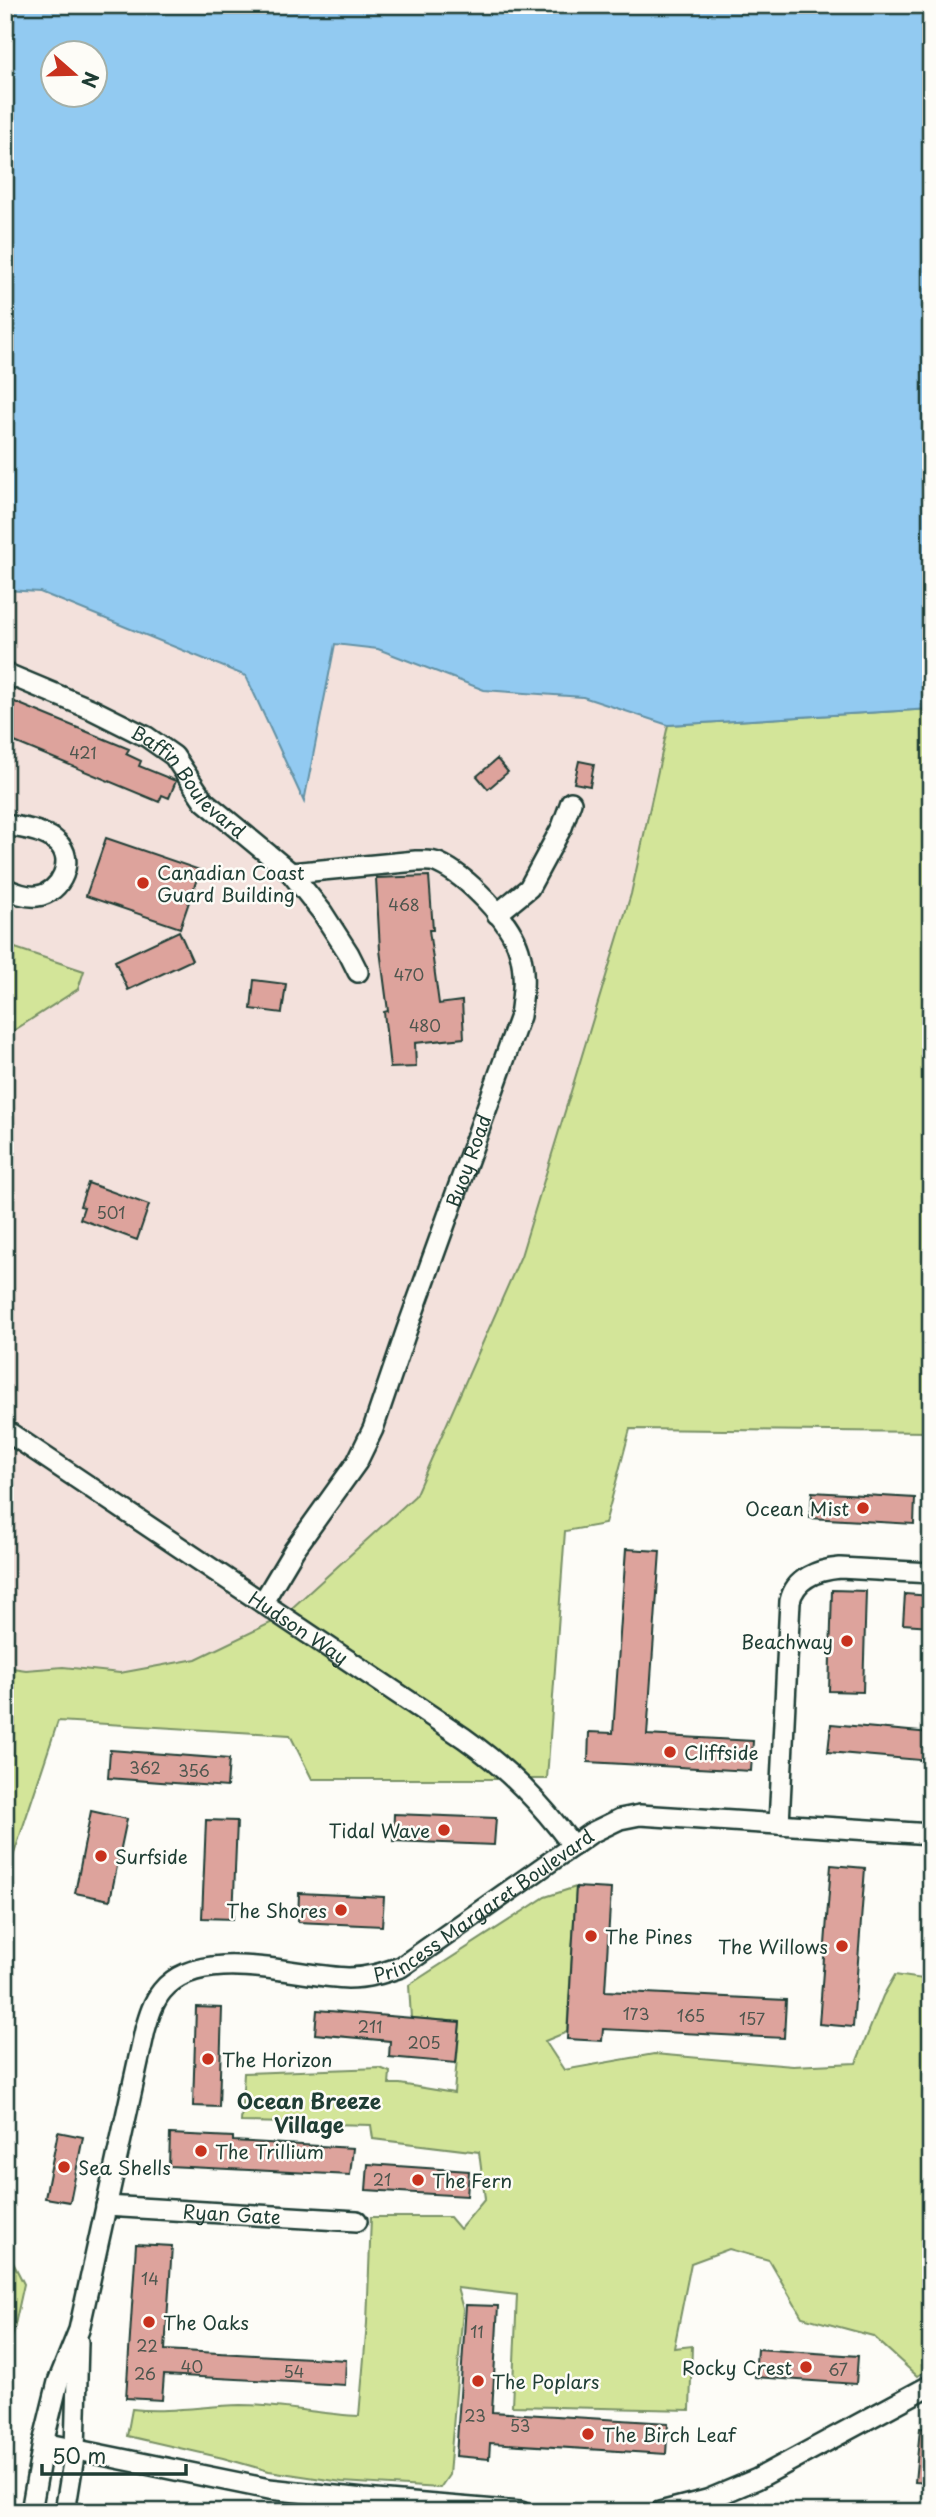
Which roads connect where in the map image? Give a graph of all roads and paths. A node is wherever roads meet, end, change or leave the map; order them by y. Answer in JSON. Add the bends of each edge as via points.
{"nodes":[{"id":1,"x":5,"y":673,"type":"edge"},
{"id":2,"x":571,"y":802,"type":"dead end"},
{"id":3,"x":5,"y":825,"type":"edge"},
{"id":4,"x":291,"y":873,"type":"junction"},
{"id":5,"x":5,"y":888,"type":"edge"},
{"id":6,"x":497,"y":914,"type":"junction"},
{"id":7,"x":358,"y":972,"type":"dead end"},
{"id":8,"x":5,"y":1430,"type":"edge"},
{"id":9,"x":931,"y":1573,"type":"edge"},
{"id":10,"x":263,"y":1602,"type":"junction"},
{"id":11,"x":779,"y":1824,"type":"junction"},
{"id":12,"x":931,"y":1833,"type":"edge"},
{"id":13,"x":573,"y":1846,"type":"junction"},
{"id":14,"x":106,"y":2206,"type":"junction"},
{"id":15,"x":357,"y":2221,"type":"dead end"},
{"id":16,"x":79,"y":2330,"type":"junction"},
{"id":17,"x":931,"y":2385,"type":"edge"},
{"id":18,"x":43,"y":2443,"type":"junction"},
{"id":19,"x":75,"y":2450,"type":"junction"},
{"id":20,"x":32,"y":2512,"type":"edge"},
{"id":21,"x":65,"y":2512,"type":"edge"},
{"id":22,"x":521,"y":2512,"type":"edge"},
{"id":23,"x":660,"y":2512,"type":"edge"}],
"edges":[{"from":1,"to":4,"type":"street","name":"Baffin Boulevard","via":[[91,709],[156,743],[174,756],[204,801]]},
{"from":2,"to":6,"type":"street","via":[[529,888]]},
{"from":3,"to":5,"type":"street","via":[[50,836],[64,850],[66,860],[65,872],[46,894]]},
{"from":4,"to":6,"type":"street","name":"Buoy Road","via":[[435,861],[460,876]]},
{"from":4,"to":7,"type":"street","name":"Baffin Boulevard","via":[[322,912]]},
{"from":6,"to":10,"type":"street","name":"Buoy Road","via":[[519,950],[524,985],[520,1016],[373,1429],[357,1462]]},
{"from":8,"to":10,"type":"street","name":"Hudson Way"},
{"from":9,"to":11,"type":"street","via":[[825,1569],[795,1588],[790,1601]]},
{"from":10,"to":13,"type":"street","name":"Hudson Way","via":[[501,1765],[529,1791]]},
{"from":11,"to":12,"type":"street","name":"Princess Margaret Boulevard"},
{"from":11,"to":13,"type":"street","name":"Princess Margaret Boulevard","via":[[640,1815],[620,1819]]},
{"from":13,"to":14,"type":"street","name":"Princess Margaret Boulevard","via":[[401,1967],[375,1976],[348,1978],[212,1967],[196,1970],[163,1989],[145,2030]]},
{"from":14,"to":15,"type":"street","name":"Ryan Gate"},
{"from":14,"to":16,"type":"street","name":"Princess Margaret Boulevard"},
{"from":16,"to":18,"type":"street","name":"Princess Margaret Boulevard","via":[[58,2382]]},
{"from":16,"to":19,"type":"street","name":"Princess Margaret Boulevard"},
{"from":17,"to":23,"type":"street","via":[[749,2483]]},
{"from":18,"to":19,"type":"street"},
{"from":18,"to":20,"type":"street","name":"Princess Margaret Boulevard"},
{"from":19,"to":21,"type":"street","name":"Princess Margaret Boulevard"},
{"from":19,"to":22,"type":"street","via":[[269,2488]]}]}
